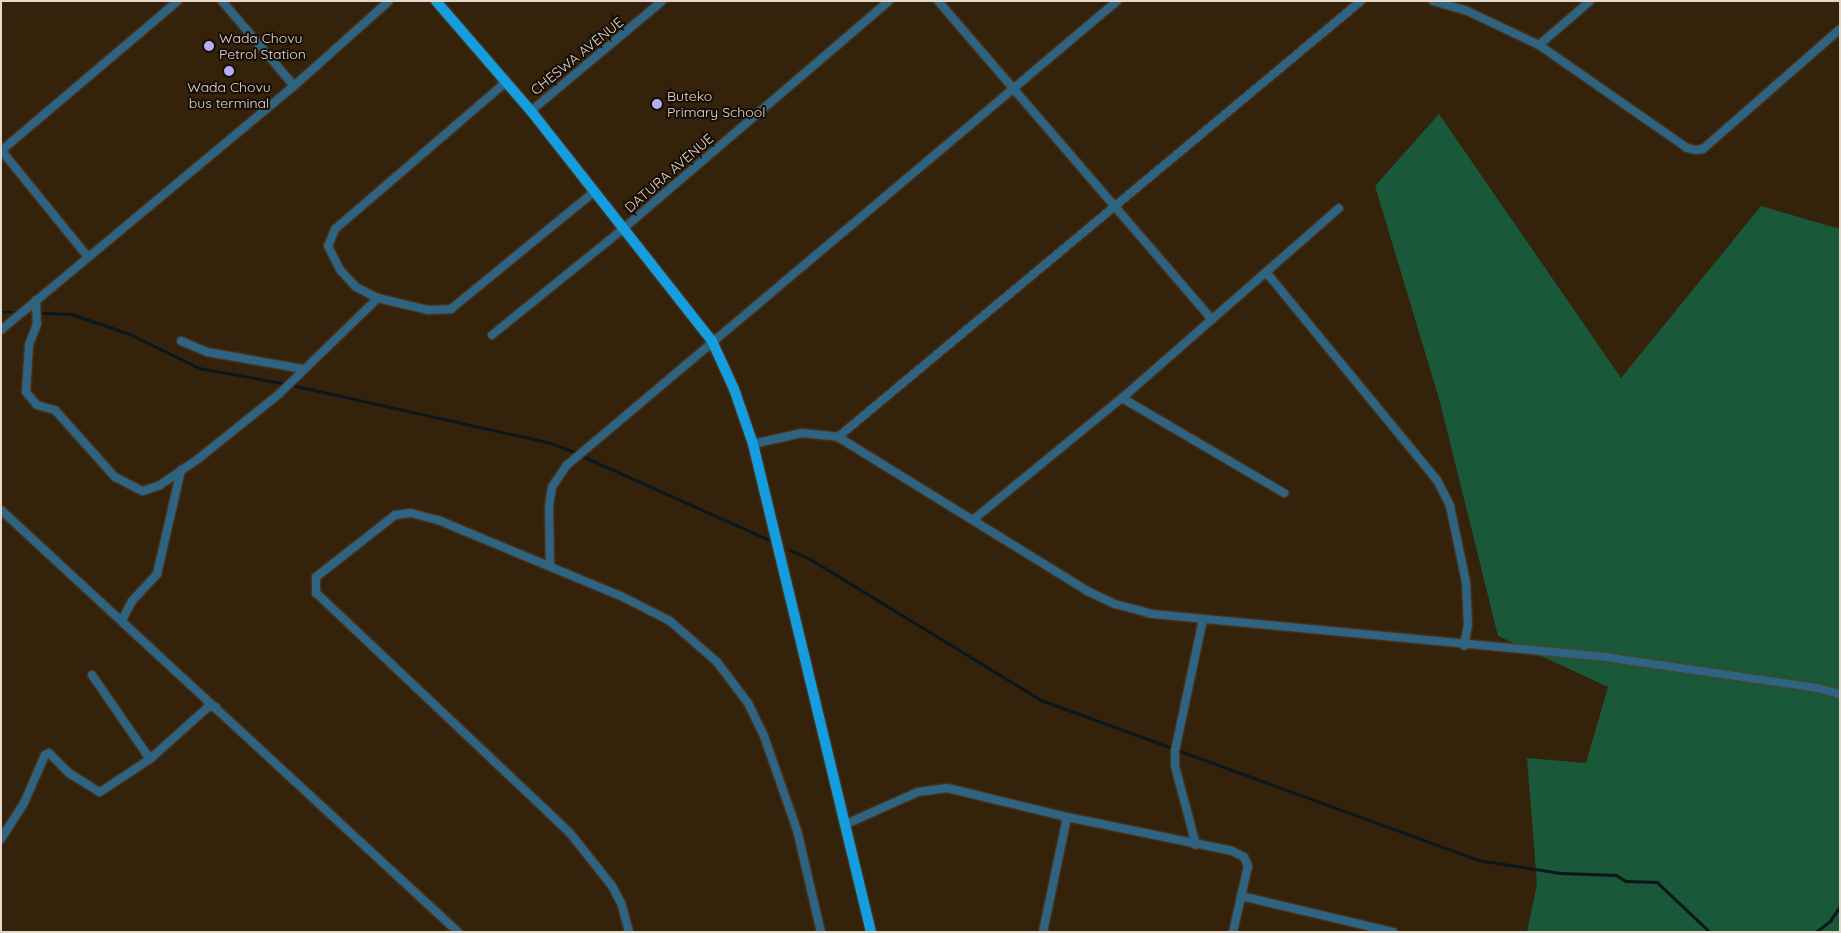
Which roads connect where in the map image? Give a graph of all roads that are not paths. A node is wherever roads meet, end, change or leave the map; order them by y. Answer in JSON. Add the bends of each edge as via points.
{"nodes":[{"id":1,"x":178,"y":1,"type":"edge"},
{"id":2,"x":222,"y":1,"type":"edge"},
{"id":3,"x":389,"y":1,"type":"edge"},
{"id":4,"x":436,"y":1,"type":"edge"},
{"id":5,"x":662,"y":1,"type":"edge"},
{"id":6,"x":889,"y":1,"type":"edge"},
{"id":7,"x":938,"y":1,"type":"edge"},
{"id":8,"x":1118,"y":1,"type":"edge"},
{"id":9,"x":1361,"y":1,"type":"edge"},
{"id":10,"x":1433,"y":1,"type":"edge"},
{"id":11,"x":1590,"y":1,"type":"edge"},
{"id":12,"x":1840,"y":29,"type":"edge"},
{"id":13,"x":1539,"y":45,"type":"junction"},
{"id":14,"x":506,"y":82,"type":"junction"},
{"id":15,"x":294,"y":86,"type":"junction"},
{"id":16,"x":1013,"y":88,"type":"junction"},
{"id":17,"x":531,"y":111,"type":"junction"},
{"id":18,"x":2,"y":150,"type":"edge"},
{"id":19,"x":595,"y":191,"type":"junction"},
{"id":20,"x":1114,"y":206,"type":"junction"},
{"id":21,"x":1339,"y":208,"type":"dead end"},
{"id":22,"x":624,"y":228,"type":"junction"},
{"id":23,"x":87,"y":256,"type":"junction"},
{"id":24,"x":1266,"y":272,"type":"junction"},
{"id":25,"x":378,"y":298,"type":"junction"},
{"id":26,"x":36,"y":300,"type":"junction"},
{"id":27,"x":1212,"y":319,"type":"junction"},
{"id":28,"x":1,"y":330,"type":"edge"},
{"id":29,"x":492,"y":335,"type":"dead end"},
{"id":30,"x":181,"y":341,"type":"dead end"},
{"id":31,"x":712,"y":341,"type":"junction"},
{"id":32,"x":303,"y":369,"type":"junction"},
{"id":33,"x":1122,"y":398,"type":"junction"},
{"id":34,"x":838,"y":437,"type":"junction"},
{"id":35,"x":753,"y":444,"type":"junction"},
{"id":36,"x":181,"y":470,"type":"junction"},
{"id":37,"x":1284,"y":493,"type":"dead end"},
{"id":38,"x":1,"y":510,"type":"edge"},
{"id":39,"x":974,"y":519,"type":"junction"},
{"id":40,"x":550,"y":566,"type":"junction"},
{"id":41,"x":1203,"y":619,"type":"junction"},
{"id":42,"x":122,"y":620,"type":"junction"},
{"id":43,"x":1464,"y":646,"type":"junction"},
{"id":44,"x":92,"y":675,"type":"dead end"},
{"id":45,"x":1840,"y":694,"type":"edge"},
{"id":46,"x":216,"y":707,"type":"junction"},
{"id":47,"x":150,"y":760,"type":"junction"},
{"id":48,"x":1067,"y":817,"type":"junction"},
{"id":49,"x":846,"y":824,"type":"junction"},
{"id":50,"x":1,"y":839,"type":"edge"},
{"id":51,"x":1196,"y":845,"type":"junction"},
{"id":52,"x":1241,"y":896,"type":"junction"},
{"id":53,"x":458,"y":932,"type":"edge"},
{"id":54,"x":629,"y":932,"type":"edge"},
{"id":55,"x":821,"y":932,"type":"edge"},
{"id":56,"x":871,"y":932,"type":"edge"},
{"id":57,"x":1042,"y":932,"type":"edge"},
{"id":58,"x":1233,"y":932,"type":"edge"},
{"id":59,"x":1393,"y":932,"type":"edge"}],
"edges":[{"from":1,"to":18,"type":"street"},
{"from":2,"to":15,"type":"street"},
{"from":3,"to":15,"type":"street"},
{"from":4,"to":14,"type":"main road"},
{"from":5,"to":17,"type":"street","name":"CHESWA AVENUE"},
{"from":6,"to":22,"type":"street","name":"DATURA AVENUE"},
{"from":7,"to":16,"type":"street"},
{"from":8,"to":16,"type":"street"},
{"from":9,"to":20,"type":"street"},
{"from":10,"to":13,"type":"street","via":[[1465,10]]},
{"from":11,"to":13,"type":"street"},
{"from":12,"to":13,"type":"street","via":[[1703,149],[1696,150],[1687,148]]},
{"from":14,"to":17,"type":"main road"},
{"from":14,"to":25,"type":"street","via":[[330,237],[328,246],[341,271],[356,287]]},
{"from":15,"to":23,"type":"street"},
{"from":16,"to":20,"type":"street"},
{"from":16,"to":31,"type":"street"},
{"from":17,"to":19,"type":"main road"},
{"from":18,"to":23,"type":"street"},
{"from":19,"to":22,"type":"main road"},
{"from":19,"to":25,"type":"street","via":[[451,309],[428,310]]},
{"from":20,"to":27,"type":"street"},
{"from":20,"to":34,"type":"street"},
{"from":21,"to":24,"type":"street"},
{"from":22,"to":29,"type":"street","name":"DATURA AVENUE"},
{"from":22,"to":31,"type":"main road"},
{"from":23,"to":26,"type":"street"},
{"from":24,"to":27,"type":"street"},
{"from":24,"to":43,"type":"street","via":[[1437,480],[1450,506],[1466,582],[1468,625]]},
{"from":25,"to":32,"type":"street"},
{"from":26,"to":28,"type":"street"},
{"from":26,"to":36,"type":"street","via":[[37,324],[29,345],[26,392],[32,401],[55,410],[109,472],[131,487],[148,490]]},
{"from":27,"to":33,"type":"street"},
{"from":30,"to":32,"type":"street","via":[[207,352]]},
{"from":31,"to":35,"type":"main road","via":[[734,389]]},
{"from":31,"to":40,"type":"street","via":[[557,476],[549,506]]},
{"from":32,"to":36,"type":"street","via":[[279,394]]},
{"from":33,"to":37,"type":"street"},
{"from":33,"to":39,"type":"street"},
{"from":34,"to":35,"type":"street","via":[[802,433]]},
{"from":34,"to":39,"type":"street"},
{"from":35,"to":49,"type":"main road"},
{"from":36,"to":42,"type":"street","via":[[157,574],[148,588],[132,601]]},
{"from":38,"to":42,"type":"street"},
{"from":39,"to":41,"type":"street","via":[[1115,604],[1152,614]]},
{"from":40,"to":54,"type":"street","via":[[438,520],[402,512],[377,526],[316,578],[315,588],[318,598],[570,833],[612,886],[621,903]]},
{"from":40,"to":55,"type":"street","via":[[655,612],[684,632],[725,671],[748,703],[764,736],[797,830]]},
{"from":41,"to":43,"type":"street"},
{"from":41,"to":51,"type":"street","via":[[1175,766]]},
{"from":42,"to":46,"type":"street"},
{"from":43,"to":45,"type":"street","via":[[1605,657]]},
{"from":44,"to":47,"type":"street"},
{"from":46,"to":47,"type":"street","via":[[208,707]]},
{"from":46,"to":53,"type":"street"},
{"from":47,"to":50,"type":"street","via":[[100,792],[69,773],[49,753],[45,754],[24,802]]},
{"from":48,"to":49,"type":"street","via":[[968,791],[934,788]]},
{"from":48,"to":51,"type":"street"},
{"from":48,"to":57,"type":"street"},
{"from":49,"to":56,"type":"main road"},
{"from":51,"to":52,"type":"street","via":[[1232,851],[1244,857],[1248,866]]},
{"from":52,"to":58,"type":"street"},
{"from":52,"to":59,"type":"street"}]}
